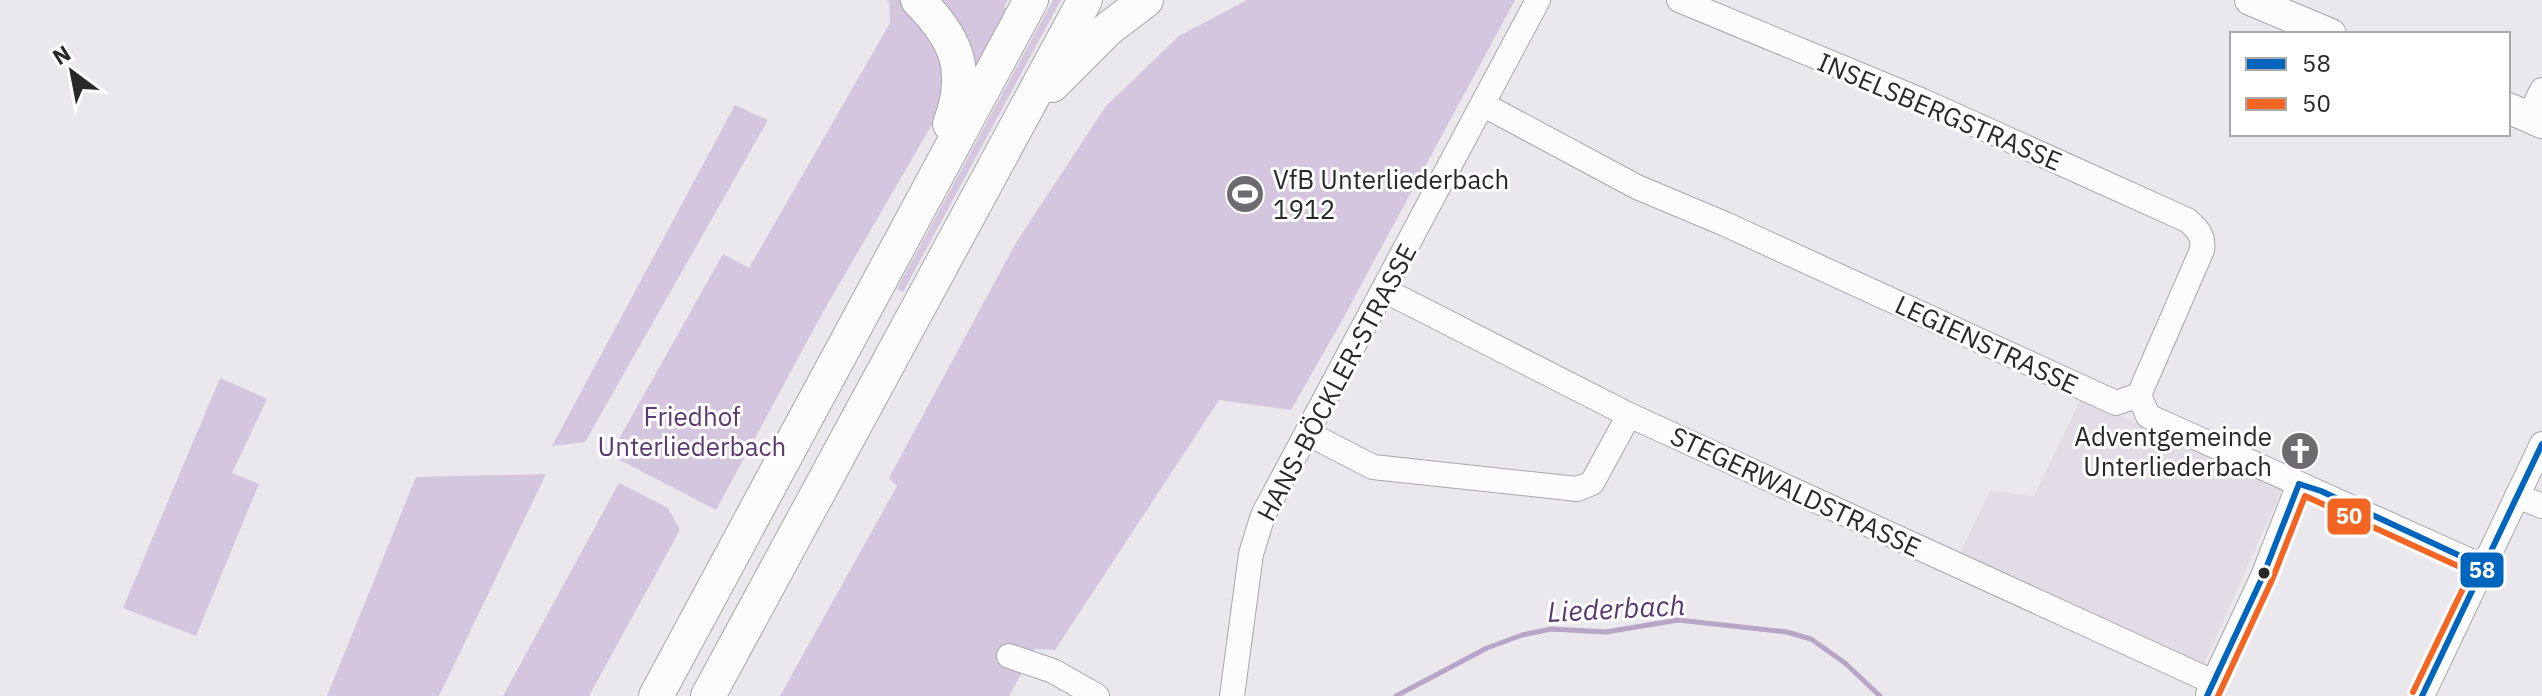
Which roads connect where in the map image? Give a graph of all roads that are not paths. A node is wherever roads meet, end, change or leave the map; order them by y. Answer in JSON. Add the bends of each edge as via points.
{"nodes":[{"id":1,"x":918,"y":0,"type":"edge"},
{"id":2,"x":1031,"y":0,"type":"edge"},
{"id":3,"x":1085,"y":0,"type":"edge"},
{"id":4,"x":1146,"y":0,"type":"edge"},
{"id":5,"x":1538,"y":0,"type":"edge"},
{"id":6,"x":1679,"y":0,"type":"edge"},
{"id":7,"x":2250,"y":0,"type":"edge"},
{"id":8,"x":2326,"y":32,"type":"edge"},
{"id":9,"x":1484,"y":105,"type":"junction"},
{"id":10,"x":1008,"y":142,"type":"junction"},
{"id":11,"x":904,"y":235,"type":"junction"},
{"id":12,"x":1384,"y":290,"type":"junction"},
{"id":13,"x":2139,"y":395,"type":"junction"},
{"id":14,"x":1629,"y":415,"type":"junction"},
{"id":15,"x":1307,"y":433,"type":"junction"},
{"id":16,"x":2542,"y":444,"type":"edge"},
{"id":17,"x":2299,"y":484,"type":"junction"},
{"id":18,"x":2517,"y":496,"type":"junction"},
{"id":19,"x":2542,"y":506,"type":"edge"},
{"id":20,"x":2484,"y":567,"type":"junction"},
{"id":21,"x":1009,"y":656,"type":"dead end"},
{"id":22,"x":2210,"y":689,"type":"edge"},
{"id":23,"x":656,"y":696,"type":"edge"},
{"id":24,"x":708,"y":696,"type":"edge"},
{"id":25,"x":1097,"y":696,"type":"edge"},
{"id":26,"x":1232,"y":696,"type":"edge"},
{"id":27,"x":2422,"y":696,"type":"edge"}],
"edges":[{"from":1,"to":11,"type":"highway","via":[[943,28],[958,61],[961,84]]},
{"from":2,"to":11,"type":"highway"},
{"from":3,"to":10,"type":"highway"},
{"from":4,"to":10,"type":"highway","via":[[1089,46]]},
{"from":5,"to":9,"type":"street","name":"HANS-BÖCKLER-STRASSE"},
{"from":6,"to":13,"type":"street","name":"INSELSBERGSTRASSE","via":[[1923,101],[2198,229],[2202,250]]},
{"from":7,"to":8,"type":"main road"},
{"from":9,"to":12,"type":"street","name":"HANS-BÖCKLER-STRASSE"},
{"from":9,"to":13,"type":"street","name":"LEGIENSTRASSE","via":[[1637,187],[2116,403]]},
{"from":10,"to":24,"type":"highway"},
{"from":11,"to":23,"type":"highway"},
{"from":12,"to":14,"type":"street","name":"STEGERWALDSTRASSE"},
{"from":12,"to":15,"type":"street","name":"HANS-BÖCKLER-STRASSE"},
{"from":13,"to":17,"type":"street","via":[[2148,416]]},
{"from":14,"to":15,"type":"street","via":[[1592,483],[1577,489],[1373,467]]},
{"from":14,"to":22,"type":"street","name":"STEGERWALDSTRASSE"},
{"from":15,"to":26,"type":"street","name":"HANS-BÖCKLER-STRASSE","via":[[1263,515],[1251,554]]},
{"from":16,"to":18,"type":"street"},
{"from":17,"to":20,"type":"street"},
{"from":17,"to":22,"type":"street"},
{"from":18,"to":19,"type":"street"},
{"from":18,"to":20,"type":"street"},
{"from":20,"to":27,"type":"street"},
{"from":21,"to":25,"type":"street","via":[[1053,671]]}]}
